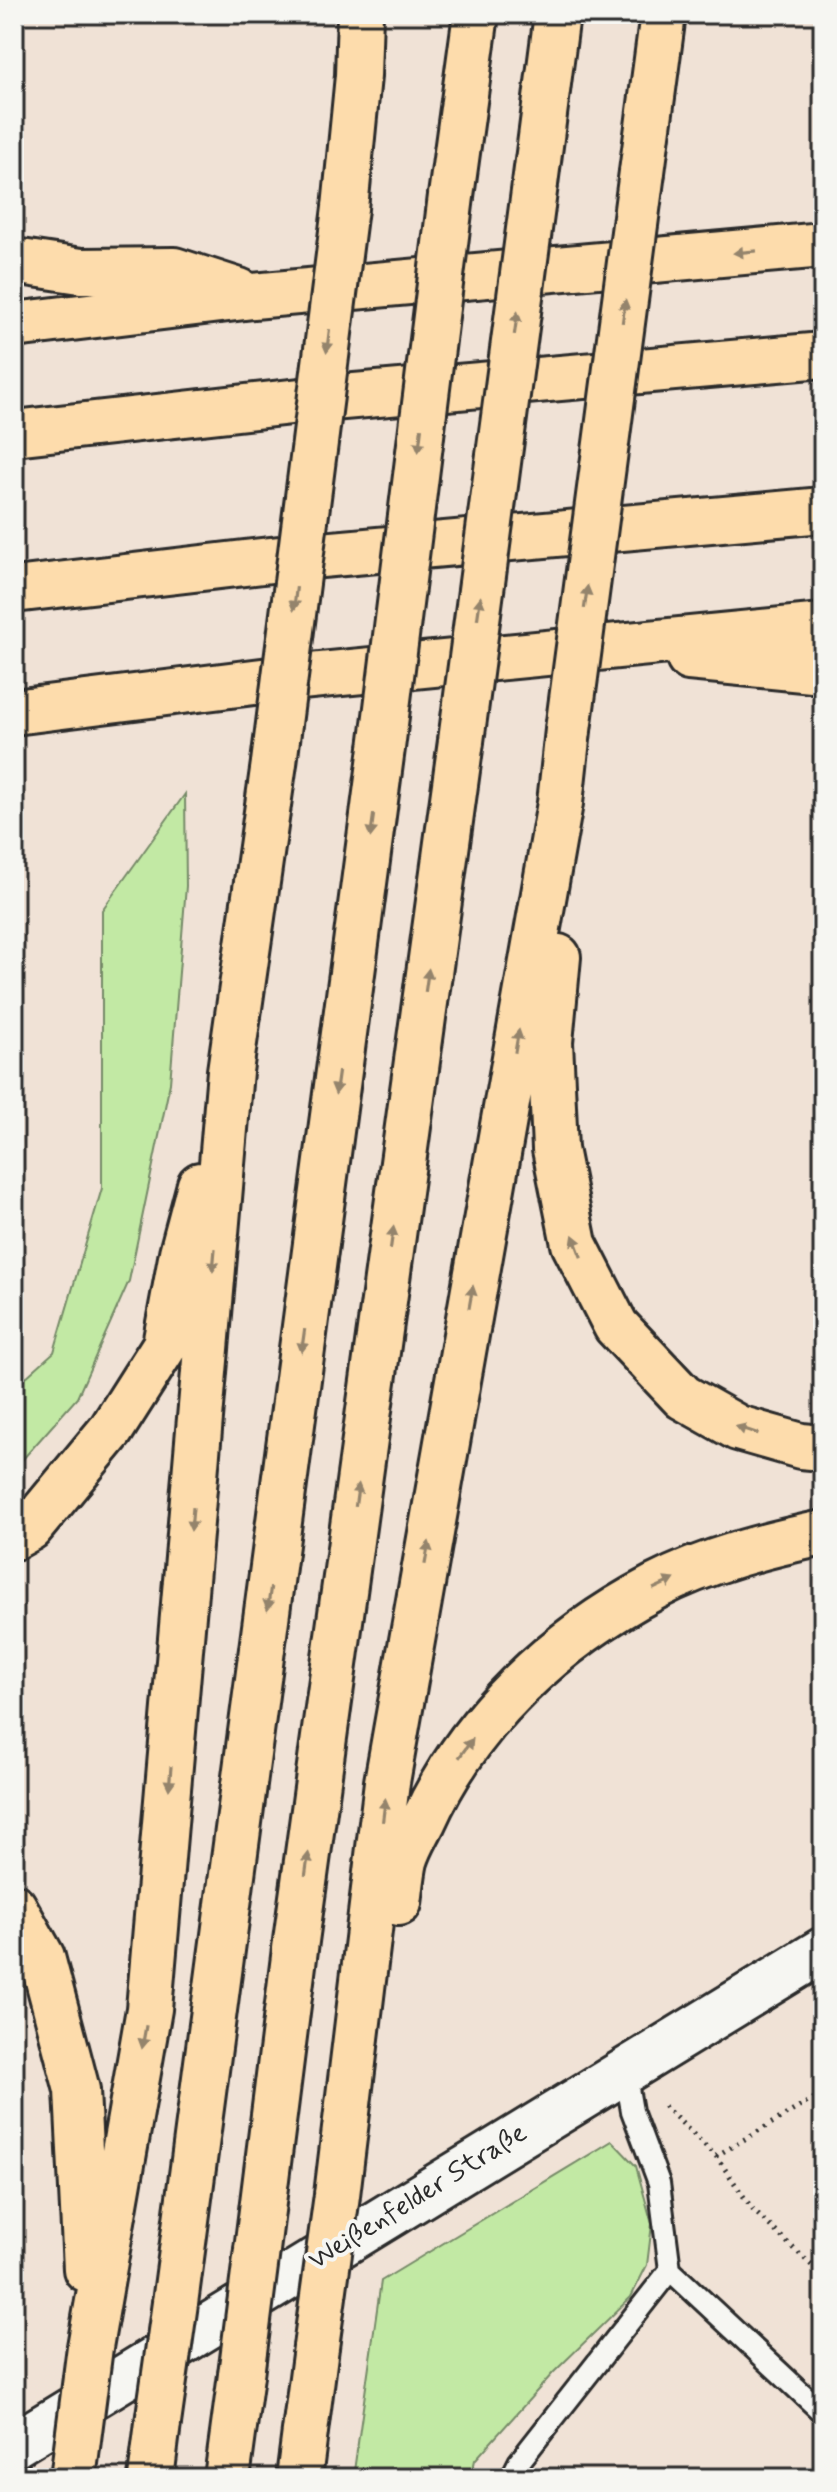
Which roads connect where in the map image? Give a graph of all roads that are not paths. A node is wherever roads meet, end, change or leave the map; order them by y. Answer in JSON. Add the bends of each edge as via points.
{"nodes":[{"id":1,"x":360,"y":14,"type":"edge"},
{"id":2,"x":370,"y":14,"type":"edge"},
{"id":3,"x":476,"y":14,"type":"edge"},
{"id":4,"x":557,"y":14,"type":"edge"},
{"id":5,"x":663,"y":14,"type":"edge"},
{"id":6,"x":358,"y":76,"type":"junction"},
{"id":7,"x":823,"y":245,"type":"edge"},
{"id":8,"x":14,"y":261,"type":"edge"},
{"id":9,"x":253,"y":296,"type":"junction"},
{"id":10,"x":14,"y":325,"type":"edge"},
{"id":11,"x":823,"y":355,"type":"edge"},
{"id":12,"x":14,"y":433,"type":"edge"},
{"id":13,"x":823,"y":510,"type":"edge"},
{"id":14,"x":14,"y":590,"type":"edge"},
{"id":15,"x":823,"y":626,"type":"edge"},
{"id":16,"x":615,"y":647,"type":"junction"},
{"id":17,"x":823,"y":671,"type":"edge"},
{"id":18,"x":14,"y":712,"type":"edge"},
{"id":19,"x":560,"y":803,"type":"junction"},
{"id":20,"x":230,"y":1071,"type":"junction"},
{"id":21,"x":823,"y":1448,"type":"edge"},
{"id":22,"x":823,"y":1533,"type":"edge"},
{"id":23,"x":14,"y":1537,"type":"edge"},
{"id":24,"x":14,"y":1907,"type":"edge"},
{"id":25,"x":823,"y":1950,"type":"edge"},
{"id":26,"x":356,"y":2054,"type":"junction"},
{"id":27,"x":625,"y":2071,"type":"junction"},
{"id":28,"x":670,"y":2270,"type":"junction"},
{"id":29,"x":90,"y":2347,"type":"junction"},
{"id":30,"x":823,"y":2413,"type":"edge"},
{"id":31,"x":14,"y":2445,"type":"edge"},
{"id":32,"x":519,"y":2473,"type":"edge"},
{"id":33,"x":73,"y":2478,"type":"edge"},
{"id":34,"x":151,"y":2478,"type":"edge"},
{"id":35,"x":227,"y":2478,"type":"edge"},
{"id":36,"x":299,"y":2478,"type":"edge"}],
"edges":[{"from":1,"to":6,"type":"highway"},
{"from":2,"to":6,"type":"highway"},
{"from":3,"to":34,"type":"highway","one_way":true,"bridge":true},
{"from":35,"to":4,"type":"highway","one_way":true,"bridge":true},
{"from":19,"to":5,"type":"highway","one_way":true,"bridge":true},
{"from":6,"to":20,"type":"highway","one_way":true,"bridge":true,"via":[[274,763]]},
{"from":7,"to":9,"type":"highway","one_way":true},
{"from":8,"to":9,"type":"highway","via":[[81,271],[174,270]]},
{"from":9,"to":10,"type":"highway"},
{"from":11,"to":12,"type":"highway","via":[[309,400]]},
{"from":13,"to":14,"type":"highway","via":[[288,558]]},
{"from":15,"to":16,"type":"highway"},
{"from":16,"to":17,"type":"highway"},
{"from":16,"to":18,"type":"highway","via":[[270,680]]},
{"from":21,"to":19,"type":"highway","one_way":true,"via":[[738,1428],[683,1397],[616,1326],[574,1244],[555,1149],[550,1042],[567,854]]},
{"from":26,"to":19,"type":"highway","one_way":true,"via":[[387,1782]]},
{"from":20,"to":23,"type":"highway","via":[[182,1253],[165,1345],[111,1430],[30,1528]]},
{"from":20,"to":29,"type":"highway","one_way":true,"via":[[149,2009]]},
{"from":26,"to":22,"type":"highway","one_way":true,"via":[[386,1984],[406,1859],[435,1793],[504,1698],[554,1654],[655,1587],[719,1560]]},
{"from":24,"to":29,"type":"highway","via":[[42,1957],[77,2090]]},
{"from":25,"to":27,"type":"street","name":"Weißenfelder Straße"},
{"from":26,"to":36,"type":"highway","bridge":true},
{"from":27,"to":28,"type":"lane","via":[[632,2111],[659,2183]]},
{"from":27,"to":31,"type":"street","name":"Weißenfelder Straße"},
{"from":28,"to":30,"type":"lane"},
{"from":28,"to":32,"type":"lane"},
{"from":29,"to":33,"type":"highway","bridge":true}]}
